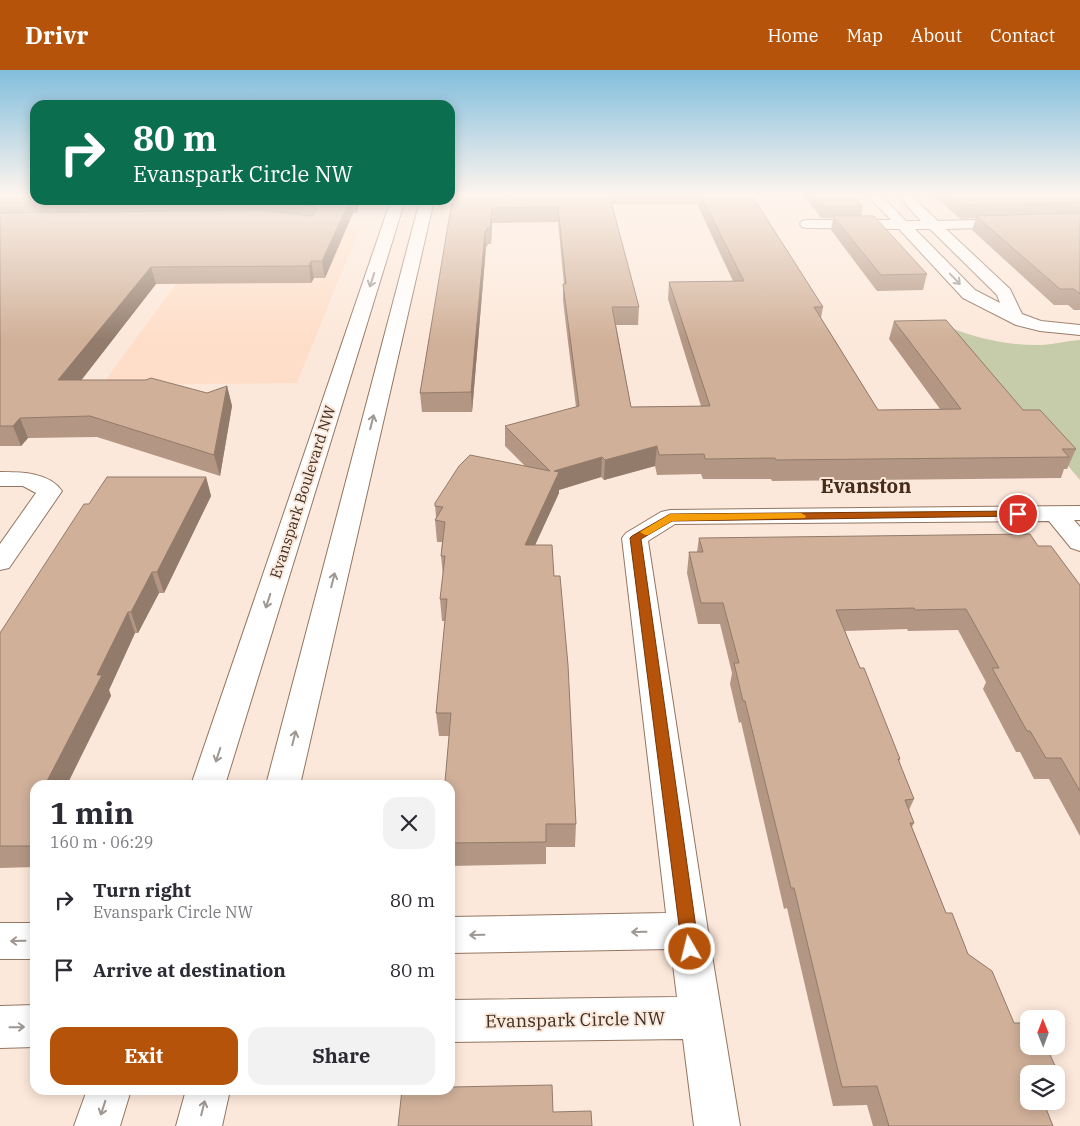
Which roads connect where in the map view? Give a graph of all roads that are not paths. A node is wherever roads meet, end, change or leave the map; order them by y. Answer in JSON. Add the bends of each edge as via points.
{"nodes":[{"id":1,"x":384,"y":243,"type":"edge"},
{"id":2,"x":416,"y":243,"type":"edge"},
{"id":3,"x":920,"y":243,"type":"edge"},
{"id":4,"x":953,"y":243,"type":"edge"},
{"id":5,"x":1014,"y":315,"type":"junction"},
{"id":6,"x":1080,"y":330,"type":"edge"},
{"id":7,"x":0,"y":479,"type":"edge"},
{"id":8,"x":1068,"y":514,"type":"edge"},
{"id":9,"x":1080,"y":543,"type":"edge"},
{"id":10,"x":0,"y":562,"type":"edge"},
{"id":11,"x":210,"y":780,"type":"edge"},
{"id":12,"x":284,"y":780,"type":"edge"},
{"id":13,"x":688,"y":931,"type":"junction"},
{"id":14,"x":455,"y":935,"type":"edge"},
{"id":15,"x":30,"y":941,"type":"edge"},
{"id":16,"x":0,"y":942,"type":"edge"},
{"id":17,"x":701,"y":1018,"type":"junction"},
{"id":18,"x":455,"y":1021,"type":"edge"},
{"id":19,"x":30,"y":1026,"type":"edge"},
{"id":20,"x":0,"y":1027,"type":"edge"},
{"id":21,"x":107,"y":1095,"type":"edge"},
{"id":22,"x":207,"y":1095,"type":"edge"},
{"id":23,"x":97,"y":1126,"type":"edge"},
{"id":24,"x":199,"y":1126,"type":"edge"},
{"id":25,"x":716,"y":1126,"type":"edge"}],
"edges":[{"from":1,"to":11,"type":"street","name":"Evanspark Boulevard NW","one_way":true},
{"from":12,"to":2,"type":"street","one_way":true},
{"from":3,"to":5,"type":"street","one_way":true,"via":[[969,294]]},
{"from":4,"to":5,"type":"street","via":[[1004,293]]},
{"from":5,"to":6,"type":"street","via":[[1040,326]]},
{"from":7,"to":10,"type":"street","via":[[27,479],[50,491]]},
{"from":8,"to":9,"type":"street"},
{"from":8,"to":13,"type":"street","via":[[670,518],[635,538]]},
{"from":13,"to":14,"type":"street","one_way":true},
{"from":13,"to":17,"type":"street"},
{"from":15,"to":16,"type":"street","one_way":true},
{"from":17,"to":18,"type":"street","name":"Evanspark Circle NW"},
{"from":17,"to":25,"type":"street"},
{"from":20,"to":19,"type":"street","one_way":true},
{"from":21,"to":23,"type":"street","one_way":true},
{"from":24,"to":22,"type":"street","one_way":true}]}
